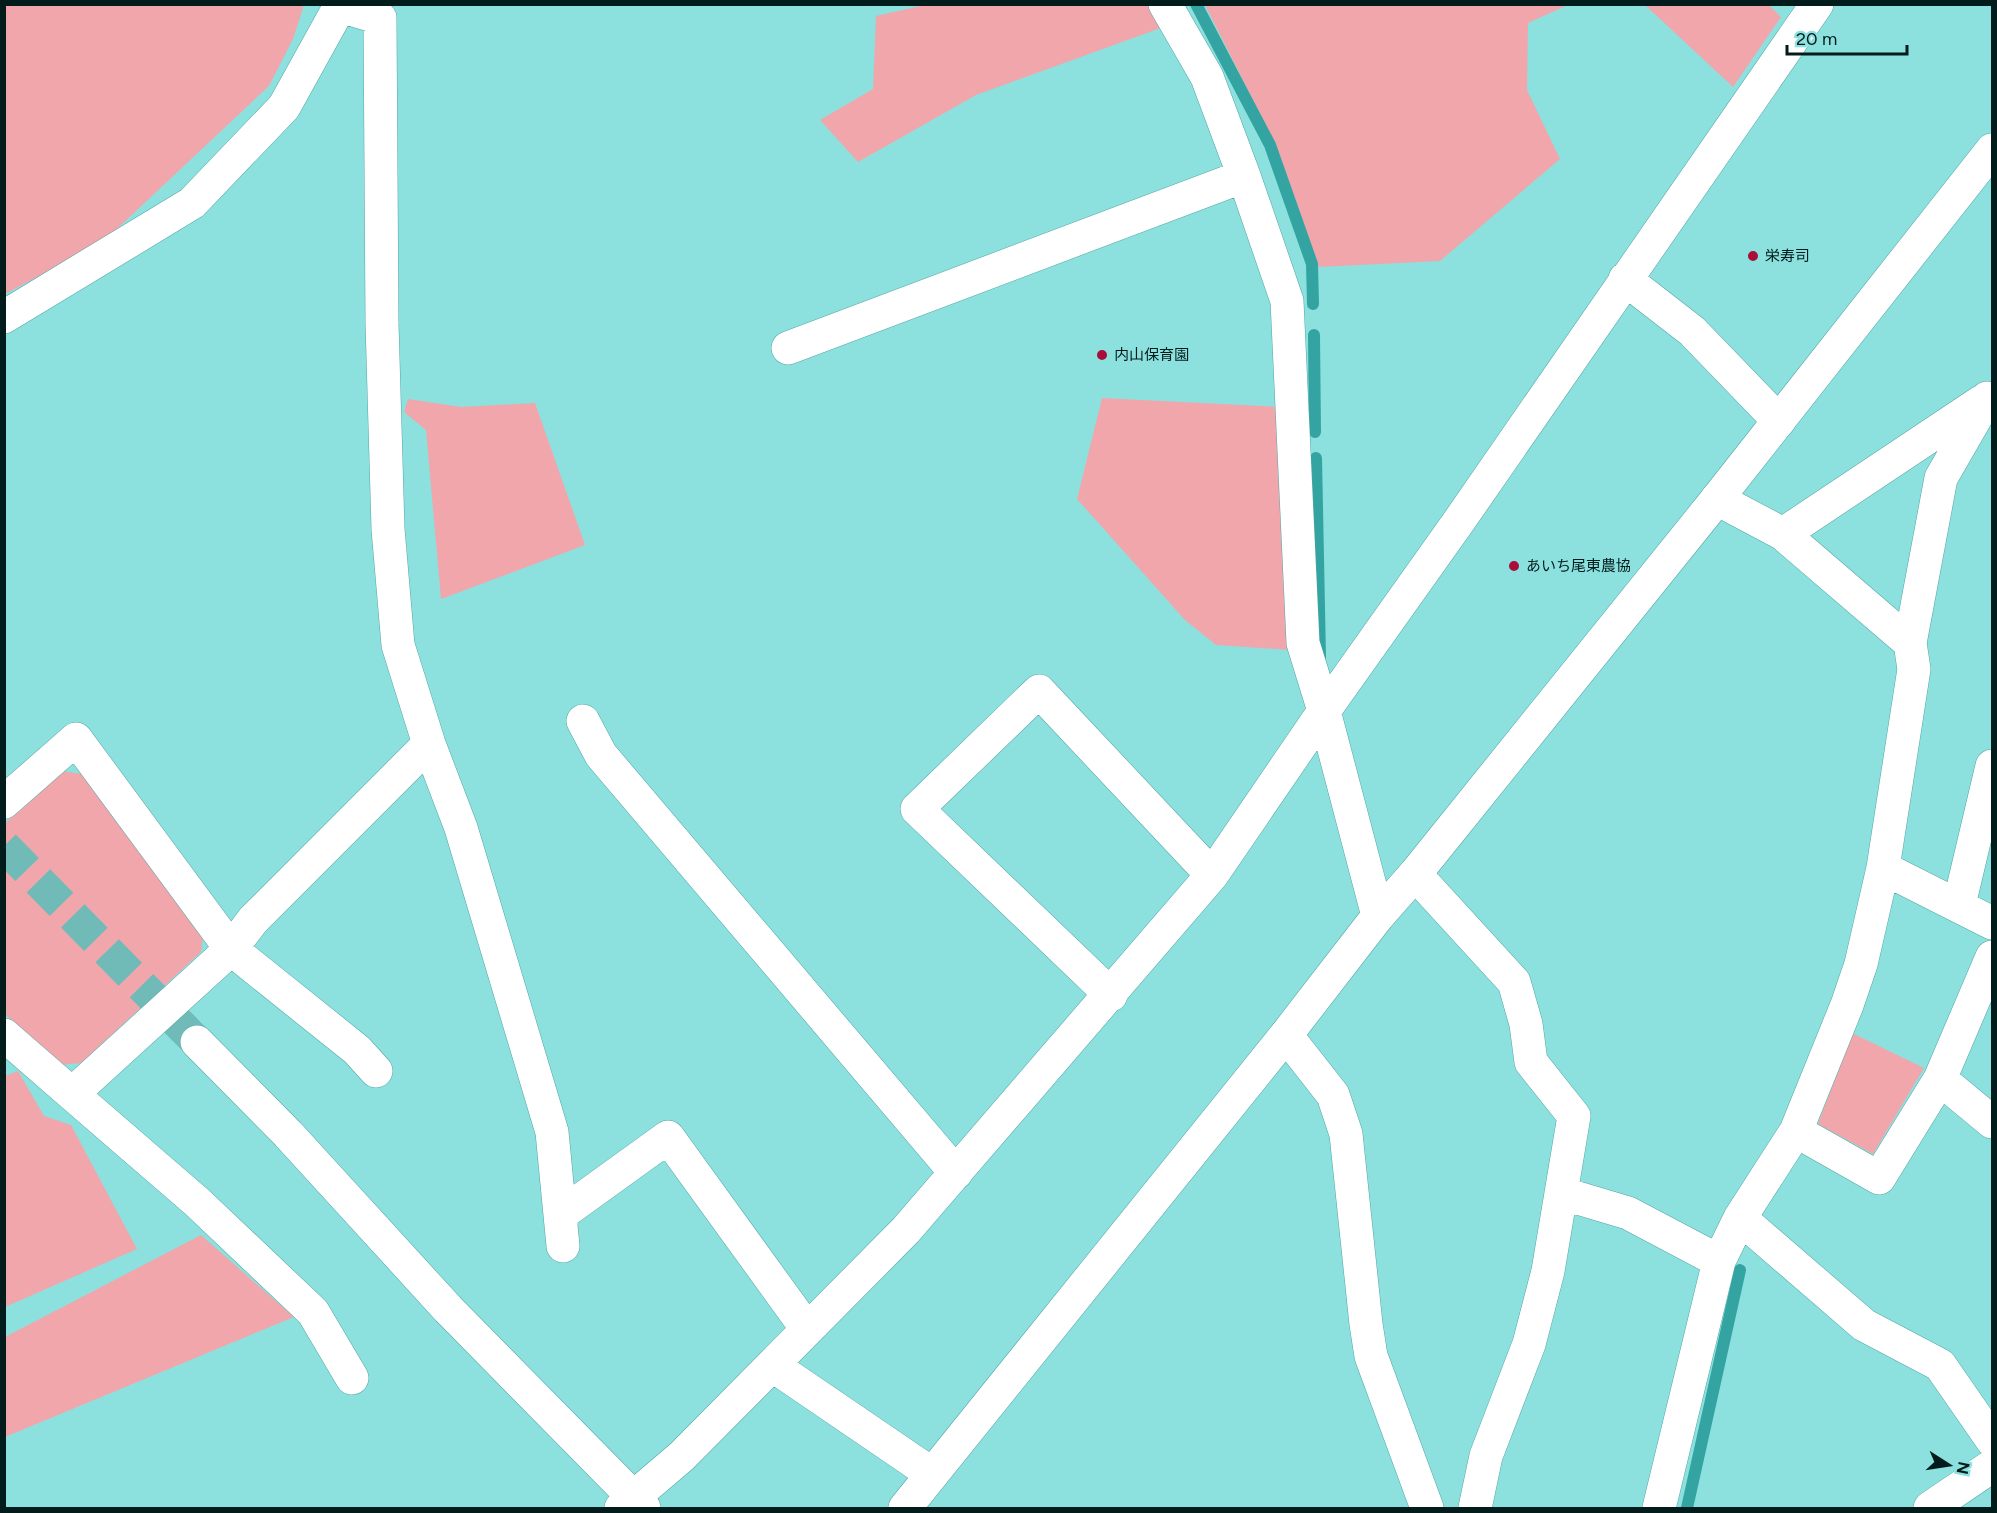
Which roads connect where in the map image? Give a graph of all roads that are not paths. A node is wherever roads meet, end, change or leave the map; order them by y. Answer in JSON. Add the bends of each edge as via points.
{"nodes":[{"id":1,"x":1165,"y":4,"type":"edge"},
{"id":2,"x":1817,"y":4,"type":"edge"},
{"id":3,"x":341,"y":5,"type":"edge"},
{"id":4,"x":1992,"y":150,"type":"edge"},
{"id":5,"x":1244,"y":176,"type":"junction"},
{"id":6,"x":1625,"y":279,"type":"junction"},
{"id":7,"x":4,"y":316,"type":"edge"},
{"id":8,"x":788,"y":348,"type":"dead end"},
{"id":9,"x":1990,"y":397,"type":"edge"},
{"id":10,"x":1779,"y":421,"type":"junction"},
{"id":11,"x":1717,"y":499,"type":"junction"},
{"id":12,"x":1783,"y":534,"type":"junction"},
{"id":13,"x":1910,"y":643,"type":"junction"},
{"id":14,"x":1324,"y":711,"type":"junction"},
{"id":15,"x":583,"y":722,"type":"dead end"},
{"id":16,"x":429,"y":744,"type":"junction"},
{"id":17,"x":1992,"y":766,"type":"edge"},
{"id":18,"x":4,"y":802,"type":"edge"},
{"id":19,"x":1883,"y":868,"type":"junction"},
{"id":20,"x":1415,"y":874,"type":"junction"},
{"id":21,"x":1212,"y":875,"type":"junction"},
{"id":22,"x":1959,"y":904,"type":"junction"},
{"id":23,"x":1378,"y":916,"type":"junction"},
{"id":24,"x":1992,"y":923,"type":"edge"},
{"id":25,"x":231,"y":949,"type":"junction"},
{"id":26,"x":1992,"y":957,"type":"edge"},
{"id":27,"x":1111,"y":994,"type":"junction"},
{"id":28,"x":4,"y":1035,"type":"edge"},
{"id":29,"x":1286,"y":1035,"type":"junction"},
{"id":30,"x":197,"y":1042,"type":"tunnel mouth"},
{"id":31,"x":376,"y":1071,"type":"dead end"},
{"id":32,"x":1940,"y":1079,"type":"junction"},
{"id":33,"x":72,"y":1094,"type":"junction"},
{"id":34,"x":1992,"y":1122,"type":"edge"},
{"id":35,"x":1796,"y":1131,"type":"junction"},
{"id":36,"x":956,"y":1173,"type":"junction"},
{"id":37,"x":1561,"y":1193,"type":"junction"},
{"id":38,"x":1740,"y":1218,"type":"junction"},
{"id":39,"x":1719,"y":1261,"type":"junction"},
{"id":40,"x":807,"y":1329,"type":"junction"},
{"id":41,"x":772,"y":1365,"type":"junction"},
{"id":42,"x":352,"y":1378,"type":"dead end"},
{"id":43,"x":1992,"y":1440,"type":"edge"},
{"id":44,"x":1992,"y":1466,"type":"edge"},
{"id":45,"x":932,"y":1474,"type":"junction"},
{"id":46,"x":633,"y":1505,"type":"edge"},
{"id":47,"x":905,"y":1509,"type":"edge"},
{"id":48,"x":1427,"y":1509,"type":"edge"},
{"id":49,"x":1475,"y":1509,"type":"edge"},
{"id":50,"x":1659,"y":1509,"type":"edge"},
{"id":51,"x":1930,"y":1509,"type":"edge"}],
"edges":[{"from":1,"to":5,"type":"street","via":[[1207,76]]},
{"from":2,"to":6,"type":"street"},
{"from":3,"to":7,"type":"street","via":[[284,107],[192,203]]},
{"from":3,"to":16,"type":"street","via":[[380,18],[388,529],[399,645]]},
{"from":4,"to":10,"type":"street"},
{"from":5,"to":8,"type":"street"},
{"from":5,"to":14,"type":"street","via":[[1287,301],[1303,643]]},
{"from":6,"to":10,"type":"street","via":[[1692,330]]},
{"from":6,"to":14,"type":"street"},
{"from":9,"to":12,"type":"street"},
{"from":9,"to":13,"type":"street","via":[[1941,478]]},
{"from":10,"to":11,"type":"street"},
{"from":11,"to":12,"type":"street"},
{"from":11,"to":20,"type":"street"},
{"from":12,"to":13,"type":"street"},
{"from":13,"to":19,"type":"street","via":[[1914,669]]},
{"from":14,"to":21,"type":"street"},
{"from":14,"to":23,"type":"street"},
{"from":15,"to":36,"type":"street","via":[[601,755]]},
{"from":16,"to":25,"type":"street","via":[[253,920]]},
{"from":16,"to":40,"type":"street","via":[[461,828],[552,1132],[562,1230],[668,1137]]},
{"from":17,"to":22,"type":"street"},
{"from":18,"to":25,"type":"street","via":[[76,739]]},
{"from":19,"to":22,"type":"street"},
{"from":19,"to":35,"type":"street","via":[[1861,964]]},
{"from":20,"to":23,"type":"street"},
{"from":20,"to":37,"type":"street","via":[[1514,982],[1526,1024],[1531,1062],[1574,1116]]},
{"from":21,"to":27,"type":"street"},
{"from":21,"to":27,"type":"street","via":[[1040,691],[917,809]]},
{"from":22,"to":24,"type":"street"},
{"from":23,"to":29,"type":"street"},
{"from":25,"to":31,"type":"street","via":[[357,1050]]},
{"from":25,"to":33,"type":"street"},
{"from":26,"to":32,"type":"street"},
{"from":27,"to":36,"type":"street"},
{"from":28,"to":33,"type":"street"},
{"from":29,"to":45,"type":"street"},
{"from":29,"to":48,"type":"street","via":[[1333,1095],[1346,1134],[1371,1356]]},
{"from":30,"to":46,"type":"street","via":[[288,1134]]},
{"from":32,"to":34,"type":"street"},
{"from":32,"to":35,"type":"street","via":[[1879,1178]]},
{"from":33,"to":42,"type":"street","via":[[197,1203],[313,1312]]},
{"from":35,"to":38,"type":"street"},
{"from":36,"to":40,"type":"street","via":[[906,1230]]},
{"from":37,"to":39,"type":"street","via":[[1628,1213]]},
{"from":37,"to":49,"type":"street","via":[[1548,1271],[1529,1344],[1486,1456]]},
{"from":38,"to":39,"type":"street"},
{"from":38,"to":43,"type":"street","via":[[1864,1325],[1940,1365]]},
{"from":39,"to":50,"type":"street"},
{"from":40,"to":41,"type":"street"},
{"from":41,"to":45,"type":"street"},
{"from":41,"to":46,"type":"street"},
{"from":44,"to":51,"type":"street"},
{"from":45,"to":47,"type":"street"}]}
